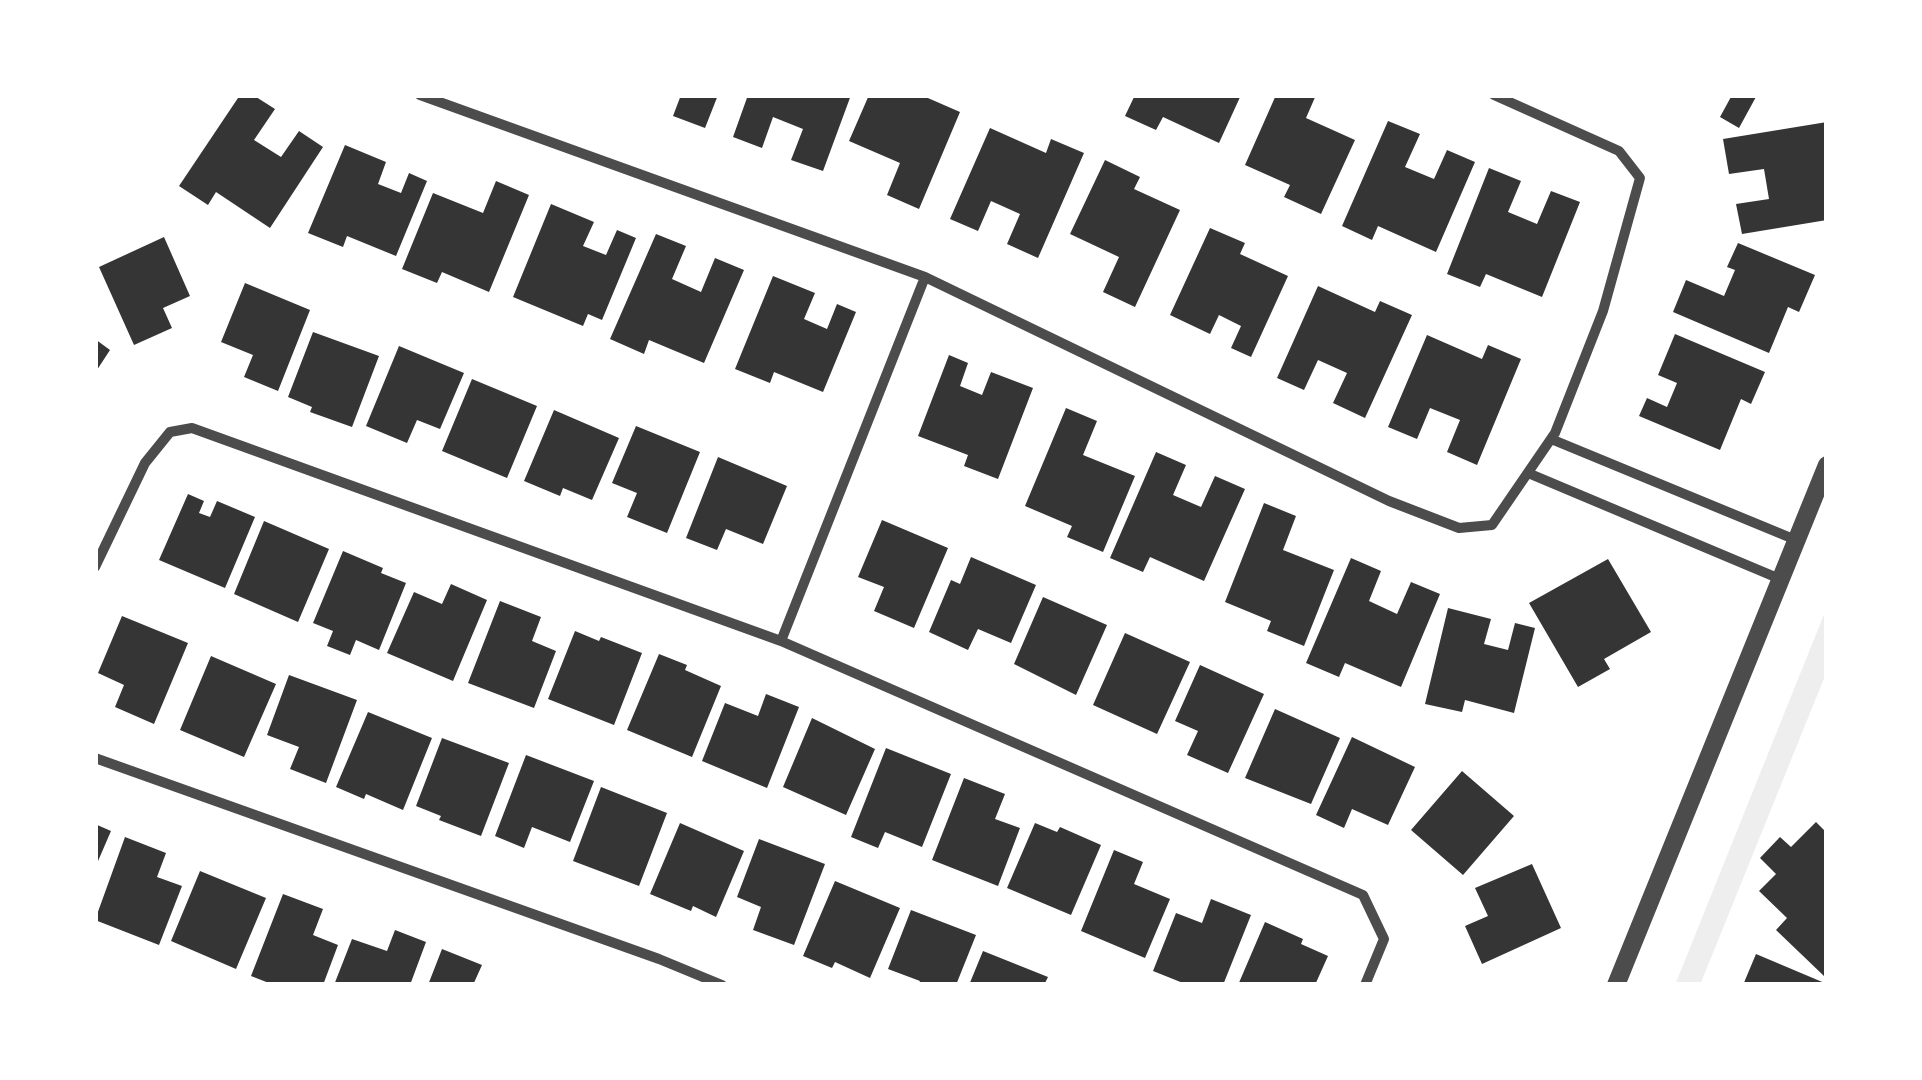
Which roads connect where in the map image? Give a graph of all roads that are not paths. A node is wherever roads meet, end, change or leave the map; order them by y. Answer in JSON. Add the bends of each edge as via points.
{"nodes":[{"id":1,"x":420,"y":95,"type":"edge"},
{"id":2,"x":1494,"y":95,"type":"edge"},
{"id":3,"x":925,"y":276,"type":"junction"},
{"id":4,"x":1551,"y":439,"type":"junction"},
{"id":5,"x":1827,"y":465,"type":"edge"},
{"id":6,"x":1528,"y":473,"type":"junction"},
{"id":7,"x":1823,"y":487,"type":"edge"},
{"id":8,"x":1796,"y":540,"type":"junction"},
{"id":9,"x":95,"y":567,"type":"edge"},
{"id":10,"x":1780,"y":579,"type":"junction"},
{"id":11,"x":780,"y":641,"type":"junction"},
{"id":12,"x":95,"y":758,"type":"edge"},
{"id":13,"x":722,"y":985,"type":"edge"},
{"id":14,"x":1365,"y":985,"type":"edge"},
{"id":15,"x":1616,"y":985,"type":"edge"}],
"edges":[{"from":1,"to":3,"type":"street"},
{"from":2,"to":4,"type":"street","via":[[1619,151],[1640,178],[1603,312]]},
{"from":3,"to":6,"type":"street","via":[[1458,528],[1492,525]]},
{"from":3,"to":11,"type":"street"},
{"from":4,"to":6,"type":"street"},
{"from":4,"to":8,"type":"street"},
{"from":5,"to":7,"type":"street"},
{"from":6,"to":10,"type":"street"},
{"from":7,"to":8,"type":"street"},
{"from":8,"to":10,"type":"street"},
{"from":9,"to":11,"type":"street","via":[[145,463],[170,432],[192,428]]},
{"from":10,"to":15,"type":"street"},
{"from":11,"to":14,"type":"street","via":[[1363,895],[1384,940]]},
{"from":12,"to":13,"type":"street"}]}
